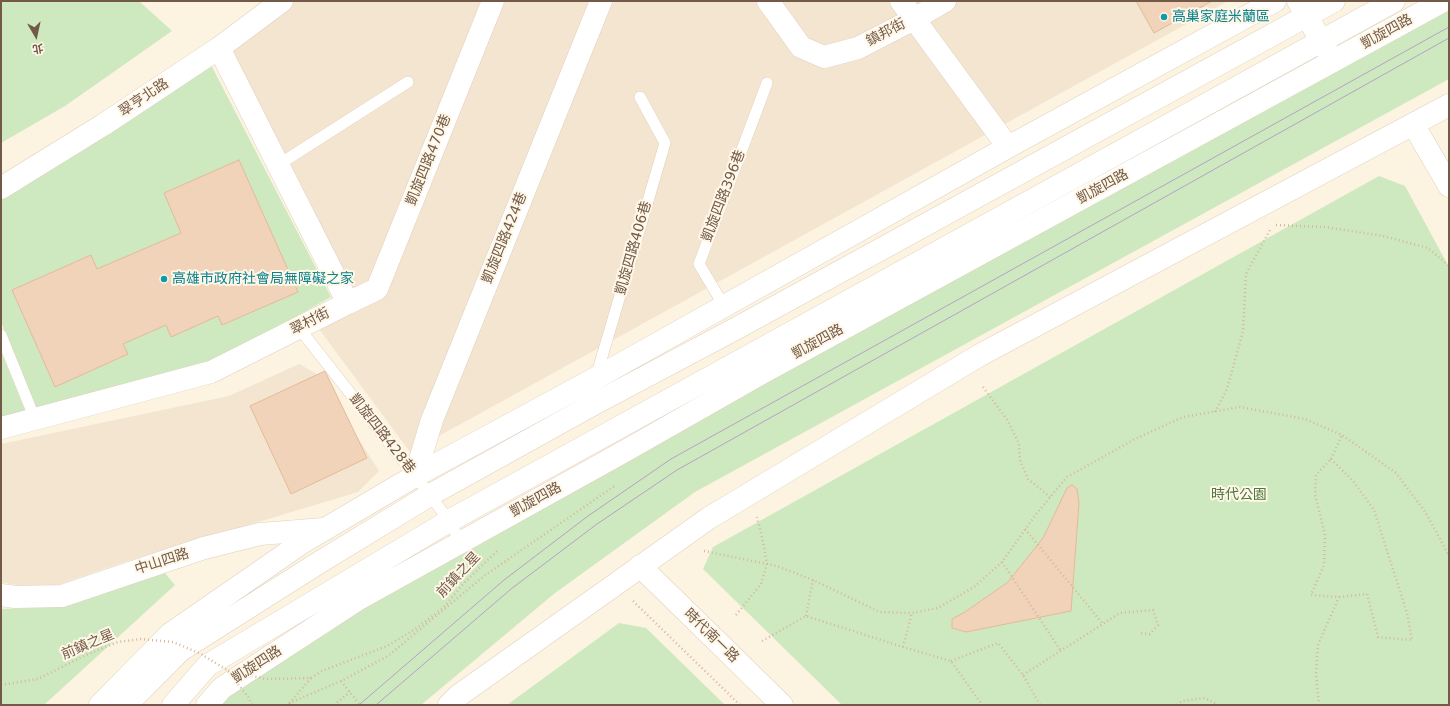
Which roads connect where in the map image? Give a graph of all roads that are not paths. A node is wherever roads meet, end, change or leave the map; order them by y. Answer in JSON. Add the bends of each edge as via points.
{"nodes":[{"id":1,"x":282,"y":1,"type":"edge"},
{"id":2,"x":493,"y":1,"type":"edge"},
{"id":3,"x":601,"y":1,"type":"edge"},
{"id":4,"x":768,"y":1,"type":"edge"},
{"id":5,"x":901,"y":1,"type":"edge"},
{"id":6,"x":944,"y":1,"type":"edge"},
{"id":7,"x":1275,"y":1,"type":"edge"},
{"id":8,"x":1334,"y":1,"type":"edge"},
{"id":9,"x":1394,"y":1,"type":"edge"},
{"id":10,"x":1443,"y":1,"type":"edge"},
{"id":11,"x":1302,"y":8,"type":"edge"},
{"id":12,"x":914,"y":19,"type":"junction"},
{"id":13,"x":1320,"y":42,"type":"junction"},
{"id":14,"x":219,"y":48,"type":"junction"},
{"id":15,"x":1332,"y":61,"type":"junction"},
{"id":16,"x":408,"y":82,"type":"dead end"},
{"id":17,"x":767,"y":83,"type":"dead end"},
{"id":18,"x":640,"y":97,"type":"dead end"},
{"id":19,"x":1449,"y":105,"type":"edge"},
{"id":20,"x":1413,"y":124,"type":"junction"},
{"id":21,"x":1008,"y":147,"type":"junction"},
{"id":22,"x":278,"y":165,"type":"junction"},
{"id":23,"x":1449,"y":186,"type":"edge"},
{"id":24,"x":1,"y":188,"type":"edge"},
{"id":25,"x":348,"y":303,"type":"junction"},
{"id":26,"x":724,"y":306,"type":"junction"},
{"id":27,"x":299,"y":328,"type":"junction"},
{"id":28,"x":1,"y":335,"type":"edge"},
{"id":29,"x":596,"y":378,"type":"junction"},
{"id":30,"x":594,"y":404,"type":"junction"},
{"id":31,"x":35,"y":419,"type":"junction"},
{"id":32,"x":1,"y":428,"type":"edge"},
{"id":33,"x":414,"y":476,"type":"junction"},
{"id":34,"x":430,"y":495,"type":"junction"},
{"id":35,"x":449,"y":521,"type":"junction"},
{"id":36,"x":324,"y":529,"type":"junction"},
{"id":37,"x":461,"y":542,"type":"junction"},
{"id":38,"x":640,"y":566,"type":"junction"},
{"id":39,"x":1,"y":595,"type":"edge"},
{"id":40,"x":100,"y":705,"type":"edge"},
{"id":41,"x":126,"y":705,"type":"edge"},
{"id":42,"x":173,"y":705,"type":"edge"},
{"id":43,"x":207,"y":705,"type":"edge"},
{"id":44,"x":449,"y":705,"type":"edge"},
{"id":45,"x":782,"y":705,"type":"edge"}],
"edges":[{"from":1,"to":14,"type":"street","name":"翠亨北路"},
{"from":2,"to":25,"type":"street","name":"凱旋四路470巷","via":[[377,289]]},
{"from":3,"to":33,"type":"street","name":"凱旋四路424巷","via":[[432,420]]},
{"from":4,"to":12,"type":"street","name":"鎮邦街","via":[[801,47],[824,58],[858,48]]},
{"from":5,"to":12,"type":"street"},
{"from":6,"to":12,"type":"street","name":"鎮邦街"},
{"from":7,"to":21,"type":"street"},
{"from":8,"to":11,"type":"street"},
{"from":9,"to":13,"type":"street","name":"凱旋四路"},
{"from":10,"to":15,"type":"street","name":"凱旋四路"},
{"from":11,"to":13,"type":"street"},
{"from":11,"to":30,"type":"street","via":[[737,328]]},
{"from":12,"to":21,"type":"street"},
{"from":13,"to":15,"type":"street"},
{"from":13,"to":35,"type":"street","name":"凱旋四路"},
{"from":14,"to":22,"type":"street","name":"翠村街"},
{"from":14,"to":24,"type":"street","name":"翠亨北路","via":[[103,125]]},
{"from":15,"to":37,"type":"street","name":"凱旋四路","via":[[762,373]]},
{"from":16,"to":22,"type":"lane"},
{"from":17,"to":26,"type":"lane","name":"凱旋四路396巷","via":[[699,264]]},
{"from":18,"to":29,"type":"lane","name":"凱旋四路406巷","via":[[664,143]]},
{"from":19,"to":20,"type":"street"},
{"from":20,"to":23,"type":"street"},
{"from":20,"to":38,"type":"street","via":[[980,355],[709,518]]},
{"from":21,"to":26,"type":"street"},
{"from":22,"to":25,"type":"street","name":"翠村街"},
{"from":25,"to":27,"type":"street","name":"翠村街"},
{"from":26,"to":29,"type":"street"},
{"from":27,"to":31,"type":"street","name":"翠村街","via":[[211,372]]},
{"from":27,"to":33,"type":"lane","name":"凱旋四路428巷"},
{"from":28,"to":31,"type":"lane"},
{"from":29,"to":30,"type":"lane","name":"凱旋四路406巷"},
{"from":29,"to":33,"type":"street"},
{"from":30,"to":34,"type":"street"},
{"from":31,"to":32,"type":"street","name":"翠村街"},
{"from":33,"to":34,"type":"lane","name":"凱旋四路428巷"},
{"from":33,"to":36,"type":"street"},
{"from":34,"to":35,"type":"lane","name":"凱旋四路428巷"},
{"from":34,"to":41,"type":"street","via":[[181,650]]},
{"from":35,"to":37,"type":"lane","name":"凱旋四路428巷"},
{"from":35,"to":42,"type":"street","name":"凱旋四路","via":[[208,665]]},
{"from":36,"to":39,"type":"street","name":"中山四路","via":[[260,534],[204,548],[62,596]]},
{"from":36,"to":40,"type":"street","via":[[170,634]]},
{"from":37,"to":43,"type":"street","name":"凱旋四路","via":[[357,600],[222,688]]},
{"from":38,"to":44,"type":"street"},
{"from":38,"to":45,"type":"street","name":"時代南一路"}]}
